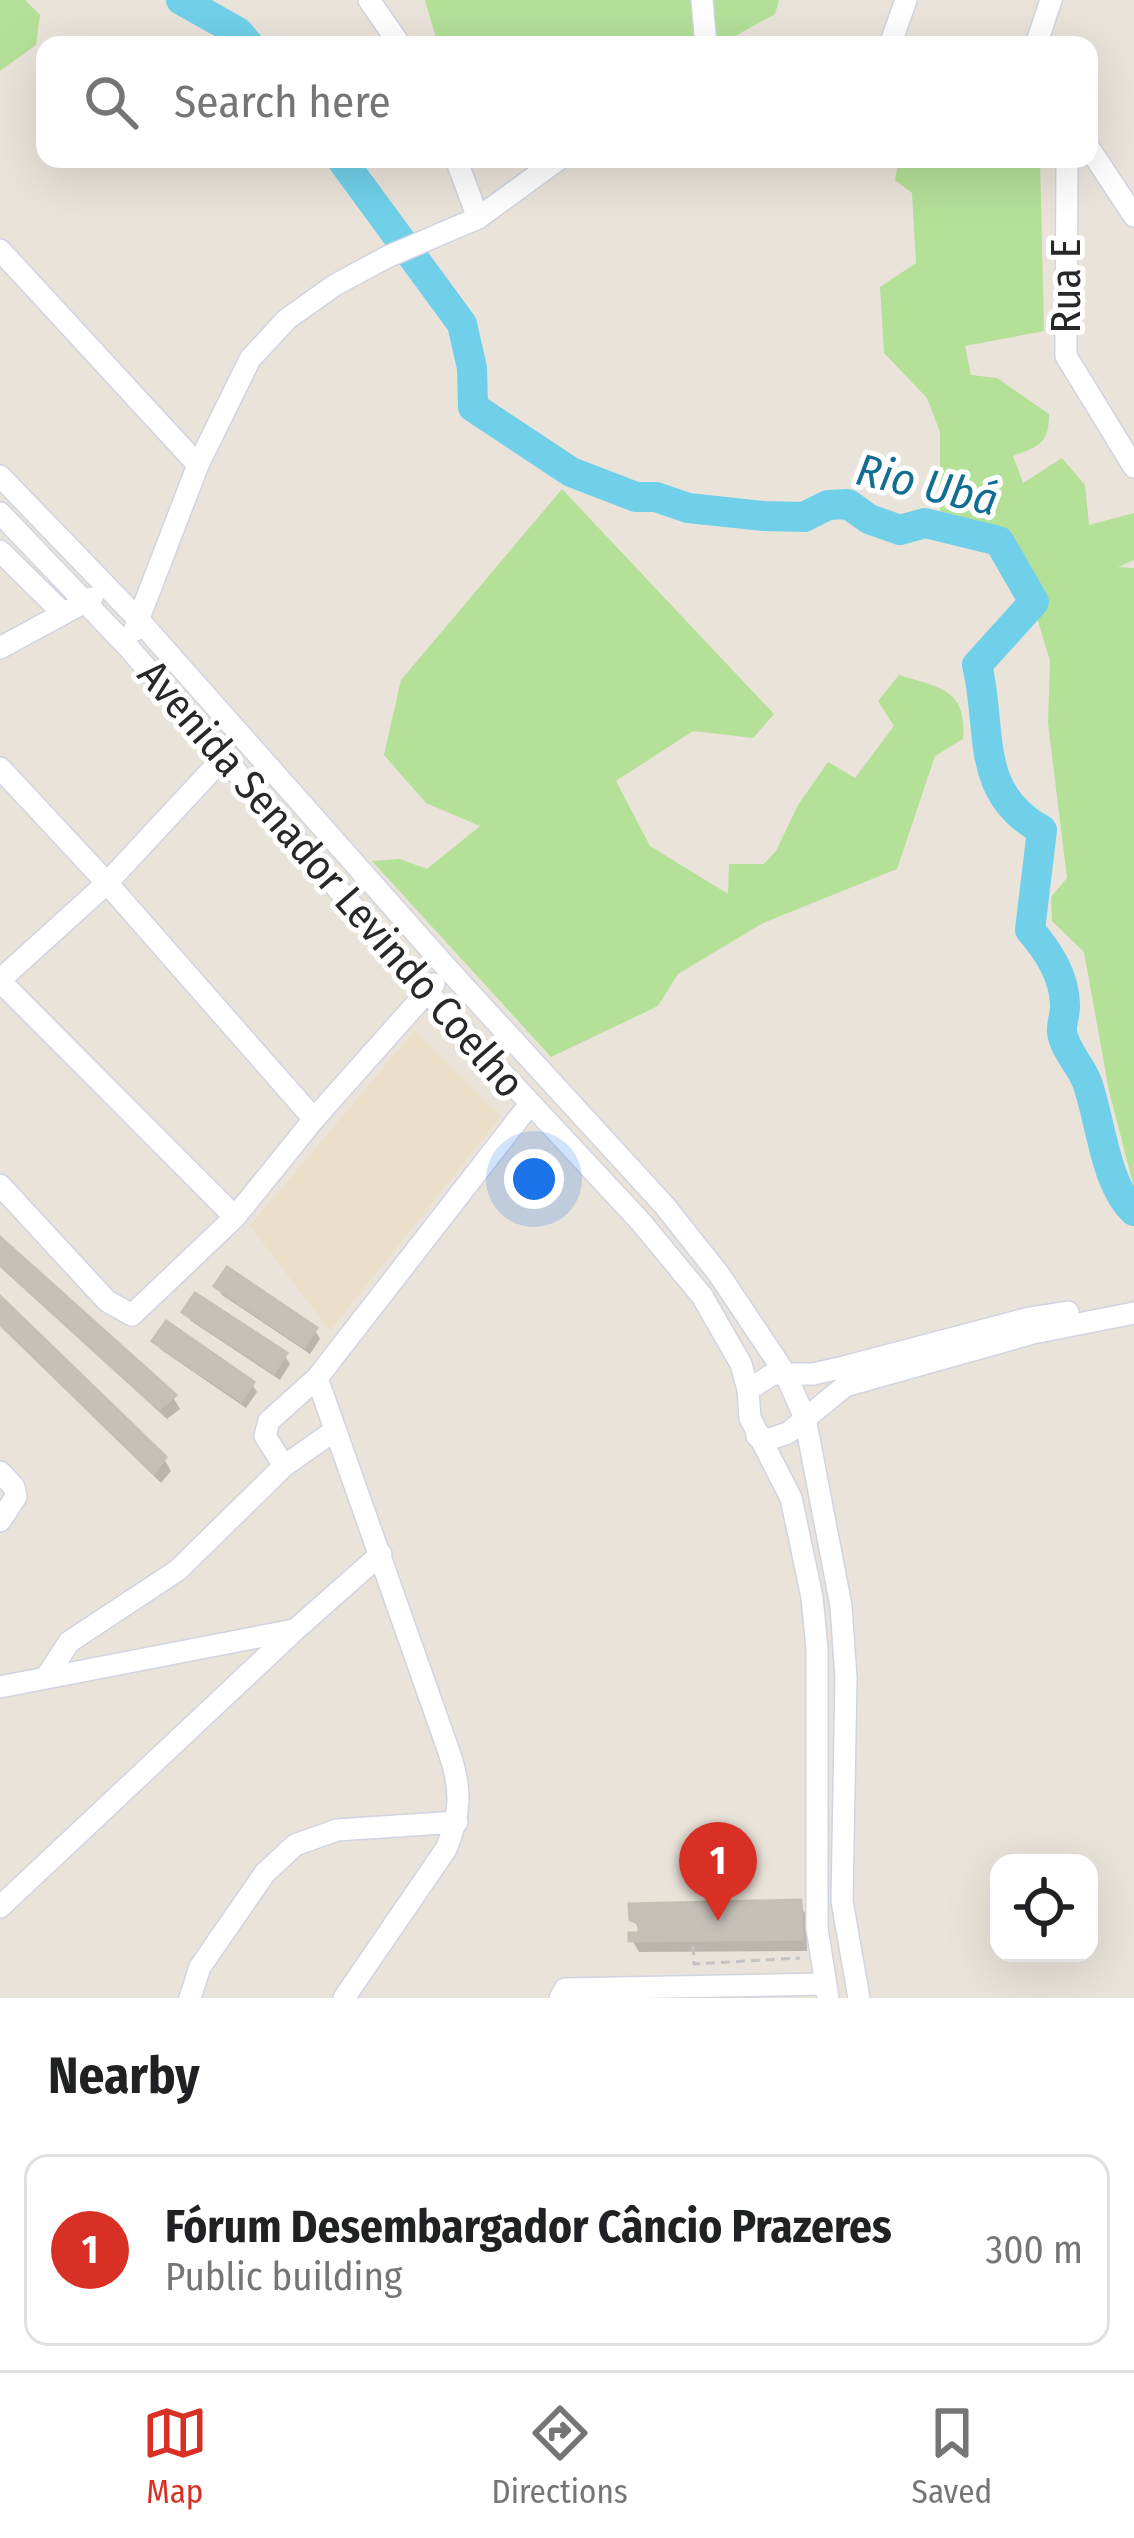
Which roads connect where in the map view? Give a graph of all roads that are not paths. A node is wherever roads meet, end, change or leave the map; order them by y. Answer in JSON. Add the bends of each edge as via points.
{"nodes":[{"id":1,"x":368,"y":0,"type":"edge"},
{"id":2,"x":702,"y":0,"type":"edge"},
{"id":3,"x":907,"y":0,"type":"edge"},
{"id":4,"x":1052,"y":0,"type":"edge"},
{"id":5,"x":394,"y":36,"type":"edge"},
{"id":6,"x":705,"y":36,"type":"edge"},
{"id":7,"x":893,"y":36,"type":"edge"},
{"id":8,"x":1035,"y":36,"type":"edge"},
{"id":9,"x":1098,"y":160,"type":"edge"},
{"id":10,"x":459,"y":168,"type":"edge"},
{"id":11,"x":547,"y":168,"type":"edge"},
{"id":12,"x":1067,"y":168,"type":"edge"},
{"id":13,"x":1130,"y":202,"type":"edge"},
{"id":14,"x":478,"y":218,"type":"junction"},
{"id":15,"x":0,"y":250,"type":"edge"},
{"id":16,"x":198,"y":465,"type":"junction"},
{"id":17,"x":1134,"y":467,"type":"edge"},
{"id":18,"x":0,"y":476,"type":"edge"},
{"id":19,"x":0,"y":513,"type":"edge"},
{"id":20,"x":0,"y":551,"type":"edge"},
{"id":21,"x":108,"y":590,"type":"junction"},
{"id":22,"x":73,"y":607,"type":"junction"},
{"id":23,"x":138,"y":619,"type":"junction"},
{"id":24,"x":0,"y":648,"type":"edge"},
{"id":25,"x":128,"y":649,"type":"junction"},
{"id":26,"x":224,"y":758,"type":"junction"},
{"id":27,"x":0,"y":768,"type":"edge"},
{"id":28,"x":106,"y":883,"type":"junction"},
{"id":29,"x":446,"y":968,"type":"junction"},
{"id":30,"x":0,"y":981,"type":"edge"},
{"id":31,"x":427,"y":992,"type":"junction"},
{"id":32,"x":530,"y":1105,"type":"junction"},
{"id":33,"x":314,"y":1119,"type":"junction"},
{"id":34,"x":0,"y":1185,"type":"edge"},
{"id":35,"x":235,"y":1216,"type":"junction"},
{"id":36,"x":1131,"y":1308,"type":"edge"},
{"id":37,"x":785,"y":1373,"type":"junction"},
{"id":38,"x":317,"y":1378,"type":"junction"},
{"id":39,"x":748,"y":1390,"type":"junction"},
{"id":40,"x":805,"y":1418,"type":"junction"},
{"id":41,"x":334,"y":1431,"type":"junction"},
{"id":42,"x":758,"y":1436,"type":"junction"},
{"id":43,"x":284,"y":1466,"type":"junction"},
{"id":44,"x":0,"y":1472,"type":"edge"},
{"id":45,"x":0,"y":1522,"type":"edge"},
{"id":46,"x":381,"y":1554,"type":"junction"},
{"id":47,"x":295,"y":1630,"type":"junction"},
{"id":48,"x":47,"y":1676,"type":"junction"},
{"id":49,"x":0,"y":1688,"type":"edge"},
{"id":50,"x":457,"y":1822,"type":"junction"},
{"id":51,"x":0,"y":1907,"type":"edge"},
{"id":52,"x":826,"y":1991,"type":"edge"},
{"id":53,"x":794,"y":1992,"type":"edge"},
{"id":54,"x":190,"y":1998,"type":"edge"},
{"id":55,"x":344,"y":1998,"type":"edge"},
{"id":56,"x":560,"y":1998,"type":"edge"},
{"id":57,"x":859,"y":1998,"type":"edge"}],
"edges":[{"from":1,"to":5,"type":"street"},
{"from":2,"to":6,"type":"street"},
{"from":3,"to":7,"type":"street"},
{"from":4,"to":8,"type":"street"},
{"from":9,"to":13,"type":"street"},
{"from":10,"to":14,"type":"street"},
{"from":11,"to":14,"type":"street"},
{"from":12,"to":17,"type":"street","name":"Rua E","via":[[1066,356]]},
{"from":14,"to":16,"type":"street","via":[[387,257],[287,320],[250,359]]},
{"from":15,"to":16,"type":"street"},
{"from":16,"to":23,"type":"street"},
{"from":18,"to":21,"type":"street"},
{"from":19,"to":22,"type":"street","name":"Avenida Senador Levindo Coelho"},
{"from":20,"to":22,"type":"street"},
{"from":21,"to":22,"type":"street"},
{"from":21,"to":23,"type":"street"},
{"from":22,"to":24,"type":"street"},
{"from":22,"to":25,"type":"street","name":"Avenida Senador Levindo Coelho"},
{"from":23,"to":25,"type":"street"},
{"from":23,"to":29,"type":"street"},
{"from":25,"to":26,"type":"street","name":"Avenida Senador Levindo Coelho"},
{"from":26,"to":28,"type":"street"},
{"from":26,"to":31,"type":"street","name":"Avenida Senador Levindo Coelho"},
{"from":27,"to":28,"type":"street"},
{"from":28,"to":30,"type":"street"},
{"from":28,"to":33,"type":"street"},
{"from":29,"to":31,"type":"street"},
{"from":29,"to":37,"type":"street","via":[[664,1205]]},
{"from":30,"to":35,"type":"street"},
{"from":31,"to":32,"type":"street","name":"Avenida Senador Levindo Coelho"},
{"from":31,"to":33,"type":"street"},
{"from":32,"to":38,"type":"street"},
{"from":32,"to":39,"type":"street","name":"Avenida Senador Levindo Coelho","via":[[702,1296]]},
{"from":33,"to":35,"type":"street"},
{"from":34,"to":35,"type":"street","via":[[107,1301],[132,1315]]},
{"from":36,"to":37,"type":"street","via":[[1030,1318],[813,1374]]},
{"from":36,"to":40,"type":"street","via":[[845,1386]]},
{"from":37,"to":39,"type":"street"},
{"from":37,"to":40,"type":"street"},
{"from":38,"to":41,"type":"street"},
{"from":38,"to":43,"type":"street","via":[[267,1425],[265,1436]]},
{"from":39,"to":42,"type":"street","name":"Avenida Senador Levindo Coelho"},
{"from":40,"to":42,"type":"street","via":[[780,1436]]},
{"from":40,"to":57,"type":"street","via":[[842,1606],[842,1901]]},
{"from":41,"to":43,"type":"street"},
{"from":41,"to":46,"type":"street"},
{"from":42,"to":52,"type":"street","name":"Avenida Senador Levindo Coelho","via":[[791,1498],[812,1597],[815,1852]]},
{"from":43,"to":48,"type":"street","via":[[178,1570],[69,1642]]},
{"from":44,"to":45,"type":"street","via":[[16,1497]]},
{"from":46,"to":47,"type":"street"},
{"from":46,"to":50,"type":"street","via":[[458,1778]]},
{"from":47,"to":48,"type":"street"},
{"from":47,"to":51,"type":"street"},
{"from":48,"to":49,"type":"street"},
{"from":50,"to":54,"type":"street","via":[[337,1830],[295,1845],[265,1873],[200,1967]]},
{"from":50,"to":55,"type":"street"},
{"from":52,"to":53,"type":"street"},
{"from":53,"to":56,"type":"street","via":[[565,1990]]}]}
